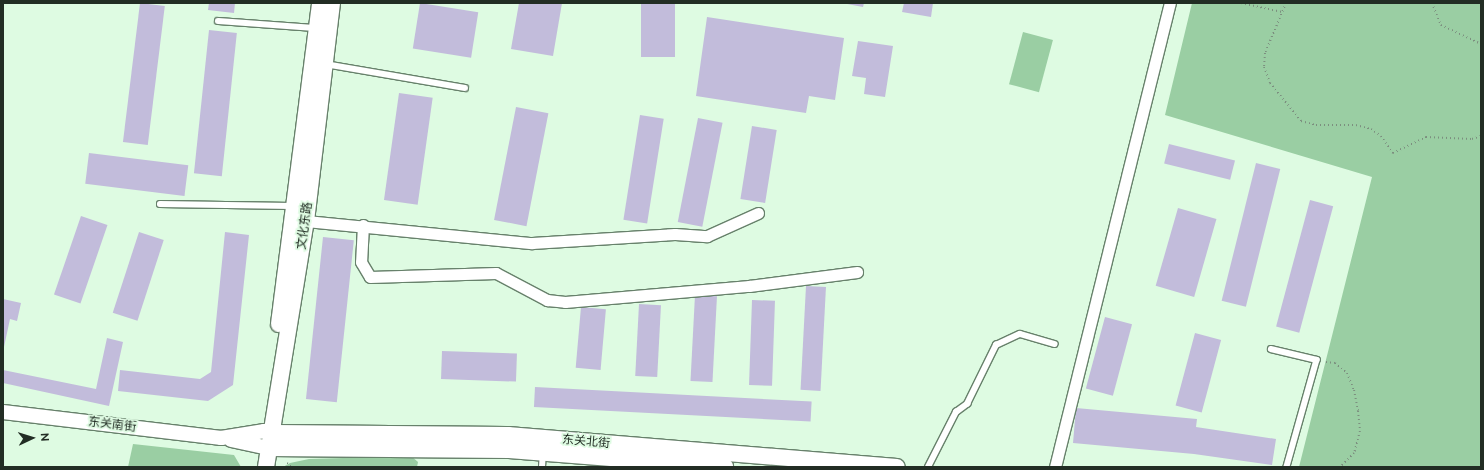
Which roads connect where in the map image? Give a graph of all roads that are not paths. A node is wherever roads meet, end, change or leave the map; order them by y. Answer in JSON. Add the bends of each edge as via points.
{"nodes":[{"id":1,"x":320,"y":3,"type":"edge"},
{"id":2,"x":332,"y":3,"type":"edge"},
{"id":3,"x":1170,"y":3,"type":"edge"},
{"id":4,"x":218,"y":21,"type":"dead end"},
{"id":5,"x":317,"y":28,"type":"junction"},
{"id":6,"x":325,"y":64,"type":"junction"},
{"id":7,"x":465,"y":88,"type":"dead end"},
{"id":8,"x":160,"y":204,"type":"dead end"},
{"id":9,"x":294,"y":206,"type":"junction"},
{"id":10,"x":758,"y":213,"type":"dead end"},
{"id":11,"x":306,"y":221,"type":"junction"},
{"id":12,"x":363,"y":225,"type":"junction"},
{"id":13,"x":857,"y":272,"type":"dead end"},
{"id":14,"x":1055,"y":344,"type":"dead end"},
{"id":15,"x":1271,"y":349,"type":"dead end"},
{"id":16,"x":3,"y":412,"type":"edge"},
{"id":17,"x":269,"y":438,"type":"junction"},
{"id":18,"x":542,"y":460,"type":"edge"},
{"id":19,"x":266,"y":467,"type":"edge"},
{"id":20,"x":725,"y":467,"type":"edge"},
{"id":21,"x":897,"y":467,"type":"edge"},
{"id":22,"x":928,"y":467,"type":"edge"},
{"id":23,"x":1055,"y":467,"type":"edge"},
{"id":24,"x":1287,"y":467,"type":"edge"}],
"edges":[{"from":1,"to":5,"type":"main road","name":"文化东路"},
{"from":2,"to":6,"type":"main road","name":"文化东路"},
{"from":3,"to":23,"type":"street"},
{"from":4,"to":5,"type":"lane"},
{"from":5,"to":9,"type":"main road","name":"文化东路"},
{"from":6,"to":7,"type":"lane"},
{"from":6,"to":11,"type":"main road","name":"文化东路"},
{"from":8,"to":9,"type":"lane"},
{"from":9,"to":17,"type":"main road","name":"文化东路"},
{"from":10,"to":12,"type":"street","via":[[707,236],[675,234],[532,243]]},
{"from":11,"to":12,"type":"street"},
{"from":11,"to":17,"type":"main road","name":"文化东路"},
{"from":12,"to":13,"type":"street","via":[[361,262],[370,277],[496,273],[547,300],[565,302],[749,286]]},
{"from":14,"to":22,"type":"lane","via":[[1020,334],[996,346],[967,404],[956,412]]},
{"from":15,"to":24,"type":"lane","via":[[1317,360]]},
{"from":16,"to":17,"type":"street","name":"东关南街","via":[[221,438]]},
{"from":17,"to":18,"type":"main road","name":"东关北街","via":[[509,450]]},
{"from":17,"to":19,"type":"main road","name":"文化东路"},
{"from":17,"to":21,"type":"main road","name":"东关北街","via":[[508,436]]},
{"from":18,"to":20,"type":"main road","name":"东关北街"}]}
